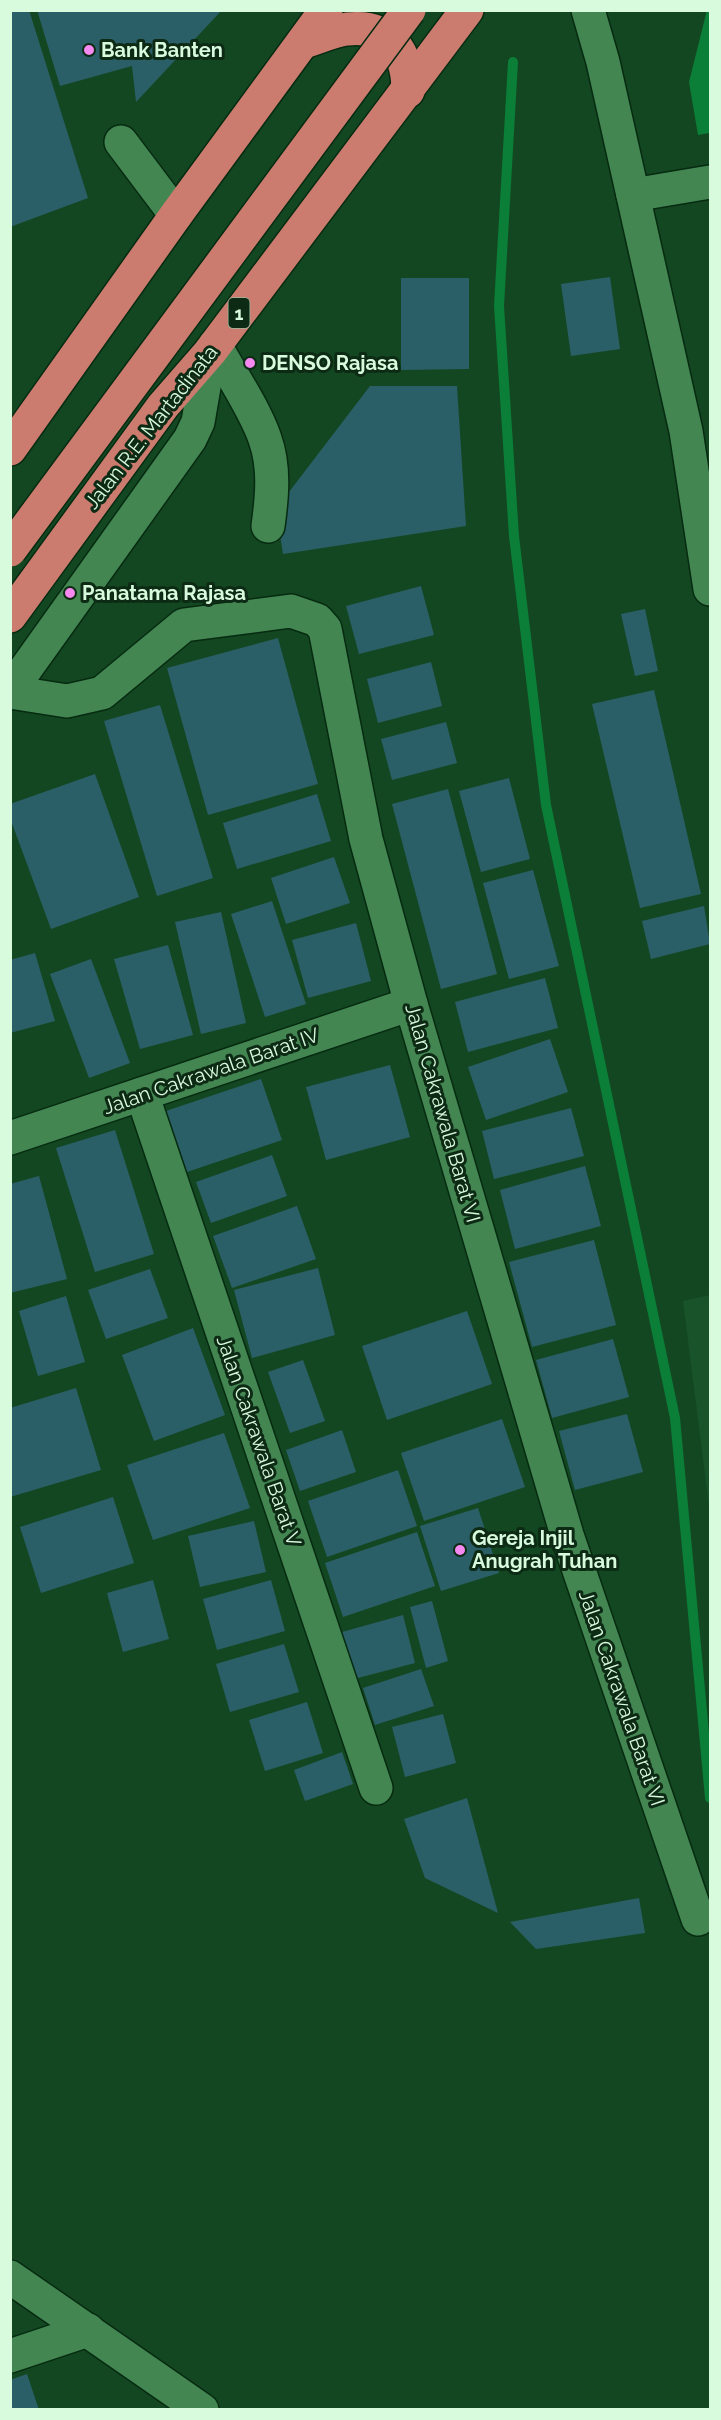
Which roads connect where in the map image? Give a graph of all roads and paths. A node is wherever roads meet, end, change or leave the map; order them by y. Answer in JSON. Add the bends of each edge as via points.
{"nodes":[{"id":1,"x":326,"y":10,"type":"edge"},
{"id":2,"x":409,"y":10,"type":"edge"},
{"id":3,"x":467,"y":10,"type":"edge"},
{"id":4,"x":588,"y":10,"type":"edge"},
{"id":5,"x":303,"y":42,"type":"junction"},
{"id":6,"x":408,"y":91,"type":"junction"},
{"id":7,"x":121,"y":142,"type":"dead end"},
{"id":8,"x":711,"y":182,"type":"edge"},
{"id":9,"x":633,"y":195,"type":"junction"},
{"id":10,"x":176,"y":215,"type":"junction"},
{"id":11,"x":212,"y":349,"type":"junction"},
{"id":12,"x":698,"y":428,"type":"edge"},
{"id":13,"x":10,"y":449,"type":"edge"},
{"id":14,"x":268,"y":526,"type":"dead end"},
{"id":15,"x":10,"y":550,"type":"edge"},
{"id":16,"x":711,"y":589,"type":"edge"},
{"id":17,"x":10,"y":616,"type":"edge"},
{"id":18,"x":10,"y":691,"type":"edge"},
{"id":19,"x":411,"y":1004,"type":"junction"},
{"id":20,"x":142,"y":1094,"type":"junction"},
{"id":21,"x":10,"y":1138,"type":"edge"},
{"id":22,"x":376,"y":1788,"type":"dead end"},
{"id":23,"x":698,"y":1919,"type":"dead end"},
{"id":24,"x":10,"y":2277,"type":"edge"},
{"id":25,"x":88,"y":2330,"type":"junction"},
{"id":26,"x":10,"y":2356,"type":"edge"},
{"id":27,"x":202,"y":2409,"type":"edge"}],
"edges":[{"from":1,"to":5,"type":"highway"},
{"from":2,"to":15,"type":"highway","number":"1","bridge":true},
{"from":3,"to":6,"type":"highway","name":"Jalan R.E. Martadinata","number":"1"},
{"from":4,"to":9,"type":"street"},
{"from":5,"to":6,"type":"highway","via":[[346,29],[366,28],[386,36],[400,51],[408,69]]},
{"from":5,"to":10,"type":"highway"},
{"from":6,"to":11,"type":"highway","name":"Jalan R.E. Martadinata","number":"1"},
{"from":7,"to":10,"type":"street"},
{"from":8,"to":9,"type":"street"},
{"from":9,"to":12,"type":"street"},
{"from":10,"to":13,"type":"highway"},
{"from":11,"to":14,"type":"street","via":[[265,438],[272,470]]},
{"from":11,"to":17,"type":"highway","name":"Jalan R.E. Martadinata","number":"1","via":[[163,406]]},
{"from":11,"to":18,"type":"street","via":[[198,422],[190,439]]},
{"from":12,"to":16,"type":"street"},
{"from":18,"to":19,"type":"street","name":"Jalan Cakrawala Barat VI","via":[[67,701],[102,693],[184,625],[291,611],[317,620],[325,629],[366,839]]},
{"from":19,"to":20,"type":"street","name":"Jalan Cakrawala Barat IV"},
{"from":19,"to":23,"type":"street","name":"Jalan Cakrawala Barat VI","via":[[567,1535]]},
{"from":20,"to":21,"type":"street","name":"Jalan Cakrawala Barat IV"},
{"from":20,"to":22,"type":"street","name":"Jalan Cakrawala Barat V"},
{"from":24,"to":25,"type":"street"},
{"from":25,"to":26,"type":"street"},
{"from":25,"to":27,"type":"street"}]}
